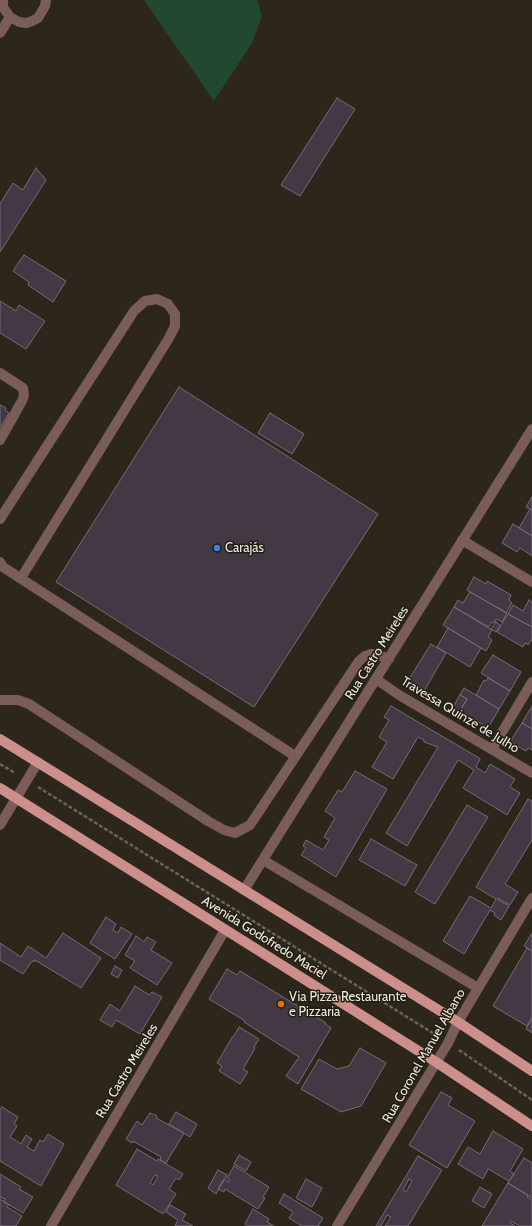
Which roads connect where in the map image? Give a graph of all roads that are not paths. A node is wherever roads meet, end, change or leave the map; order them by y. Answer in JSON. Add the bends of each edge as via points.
{"nodes":[{"id":1,"x":3,"y":0,"type":"edge"},
{"id":2,"x":46,"y":0,"type":"edge"},
{"id":3,"x":10,"y":17,"type":"junction"},
{"id":4,"x":0,"y":34,"type":"edge"},
{"id":5,"x":0,"y":373,"type":"edge"},
{"id":6,"x":532,"y":429,"type":"edge"},
{"id":7,"x":0,"y":440,"type":"edge"},
{"id":8,"x":0,"y":519,"type":"edge"},
{"id":9,"x":462,"y":540,"type":"junction"},
{"id":10,"x":0,"y":562,"type":"edge"},
{"id":11,"x":21,"y":578,"type":"junction"},
{"id":12,"x":532,"y":582,"type":"edge"},
{"id":13,"x":389,"y":659,"type":"junction"},
{"id":14,"x":376,"y":679,"type":"junction"},
{"id":15,"x":532,"y":682,"type":"edge"},
{"id":16,"x":0,"y":700,"type":"edge"},
{"id":17,"x":0,"y":739,"type":"edge"},
{"id":18,"x":492,"y":749,"type":"junction"},
{"id":19,"x":296,"y":756,"type":"junction"},
{"id":20,"x":38,"y":762,"type":"junction"},
{"id":21,"x":532,"y":772,"type":"edge"},
{"id":22,"x":0,"y":788,"type":"edge"},
{"id":23,"x":16,"y":799,"type":"junction"},
{"id":24,"x":0,"y":825,"type":"edge"},
{"id":25,"x":263,"y":860,"type":"junction"},
{"id":26,"x":244,"y":890,"type":"junction"},
{"id":27,"x":532,"y":898,"type":"edge"},
{"id":28,"x":226,"y":930,"type":"junction"},
{"id":29,"x":478,"y":988,"type":"junction"},
{"id":30,"x":458,"y":1022,"type":"junction"},
{"id":31,"x":436,"y":1062,"type":"junction"},
{"id":32,"x":532,"y":1071,"type":"edge"},
{"id":33,"x":532,"y":1126,"type":"edge"},
{"id":34,"x":51,"y":1226,"type":"edge"},
{"id":35,"x":337,"y":1226,"type":"edge"}],
"edges":[{"from":1,"to":3,"type":"street","via":[[3,7]]},
{"from":2,"to":3,"type":"street","via":[[43,13],[32,21],[19,22]]},
{"from":3,"to":4,"type":"street"},
{"from":5,"to":7,"type":"street","via":[[23,388],[24,394]]},
{"from":6,"to":9,"type":"street","name":"Rua Castro Meireles"},
{"from":8,"to":11,"type":"street","via":[[134,311],[145,301],[157,299],[168,304],[175,314],[175,326],[169,338]]},
{"from":9,"to":12,"type":"street"},
{"from":9,"to":13,"type":"street","name":"Rua Castro Meireles"},
{"from":10,"to":11,"type":"street","via":[[3,567]]},
{"from":11,"to":19,"type":"street"},
{"from":13,"to":14,"type":"street","name":"Rua Castro Meireles"},
{"from":13,"to":19,"type":"street","via":[[371,654],[359,661]]},
{"from":14,"to":18,"type":"street","name":"Travessa Quinze de Julho"},
{"from":14,"to":25,"type":"street","name":"Rua Castro Meireles"},
{"from":15,"to":18,"type":"street"},
{"from":16,"to":19,"type":"street","via":[[18,700],[29,704],[208,821],[235,833],[250,825]]},
{"from":17,"to":20,"type":"main road"},
{"from":18,"to":21,"type":"street","name":"Travessa Quinze de Julho"},
{"from":20,"to":23,"type":"street"},
{"from":20,"to":26,"type":"main road"},
{"from":22,"to":23,"type":"main road","name":"Avenida Godofredo Maciel"},
{"from":23,"to":24,"type":"street"},
{"from":23,"to":28,"type":"main road","name":"Avenida Godofredo Maciel"},
{"from":25,"to":26,"type":"street","name":"Rua Castro Meireles"},
{"from":25,"to":29,"type":"street"},
{"from":26,"to":30,"type":"main road"},
{"from":27,"to":29,"type":"street","name":"Rua Coronel Manuel Albano"},
{"from":28,"to":31,"type":"main road","name":"Avenida Godofredo Maciel"},
{"from":28,"to":34,"type":"street","name":"Rua Castro Meireles"},
{"from":29,"to":30,"type":"street","name":"Rua Coronel Manuel Albano"},
{"from":30,"to":31,"type":"street","name":"Rua Coronel Manuel Albano"},
{"from":30,"to":32,"type":"main road"},
{"from":31,"to":33,"type":"main road","name":"Avenida Godofredo Maciel"},
{"from":31,"to":35,"type":"street","name":"Rua Coronel Manuel Albano"}]}
